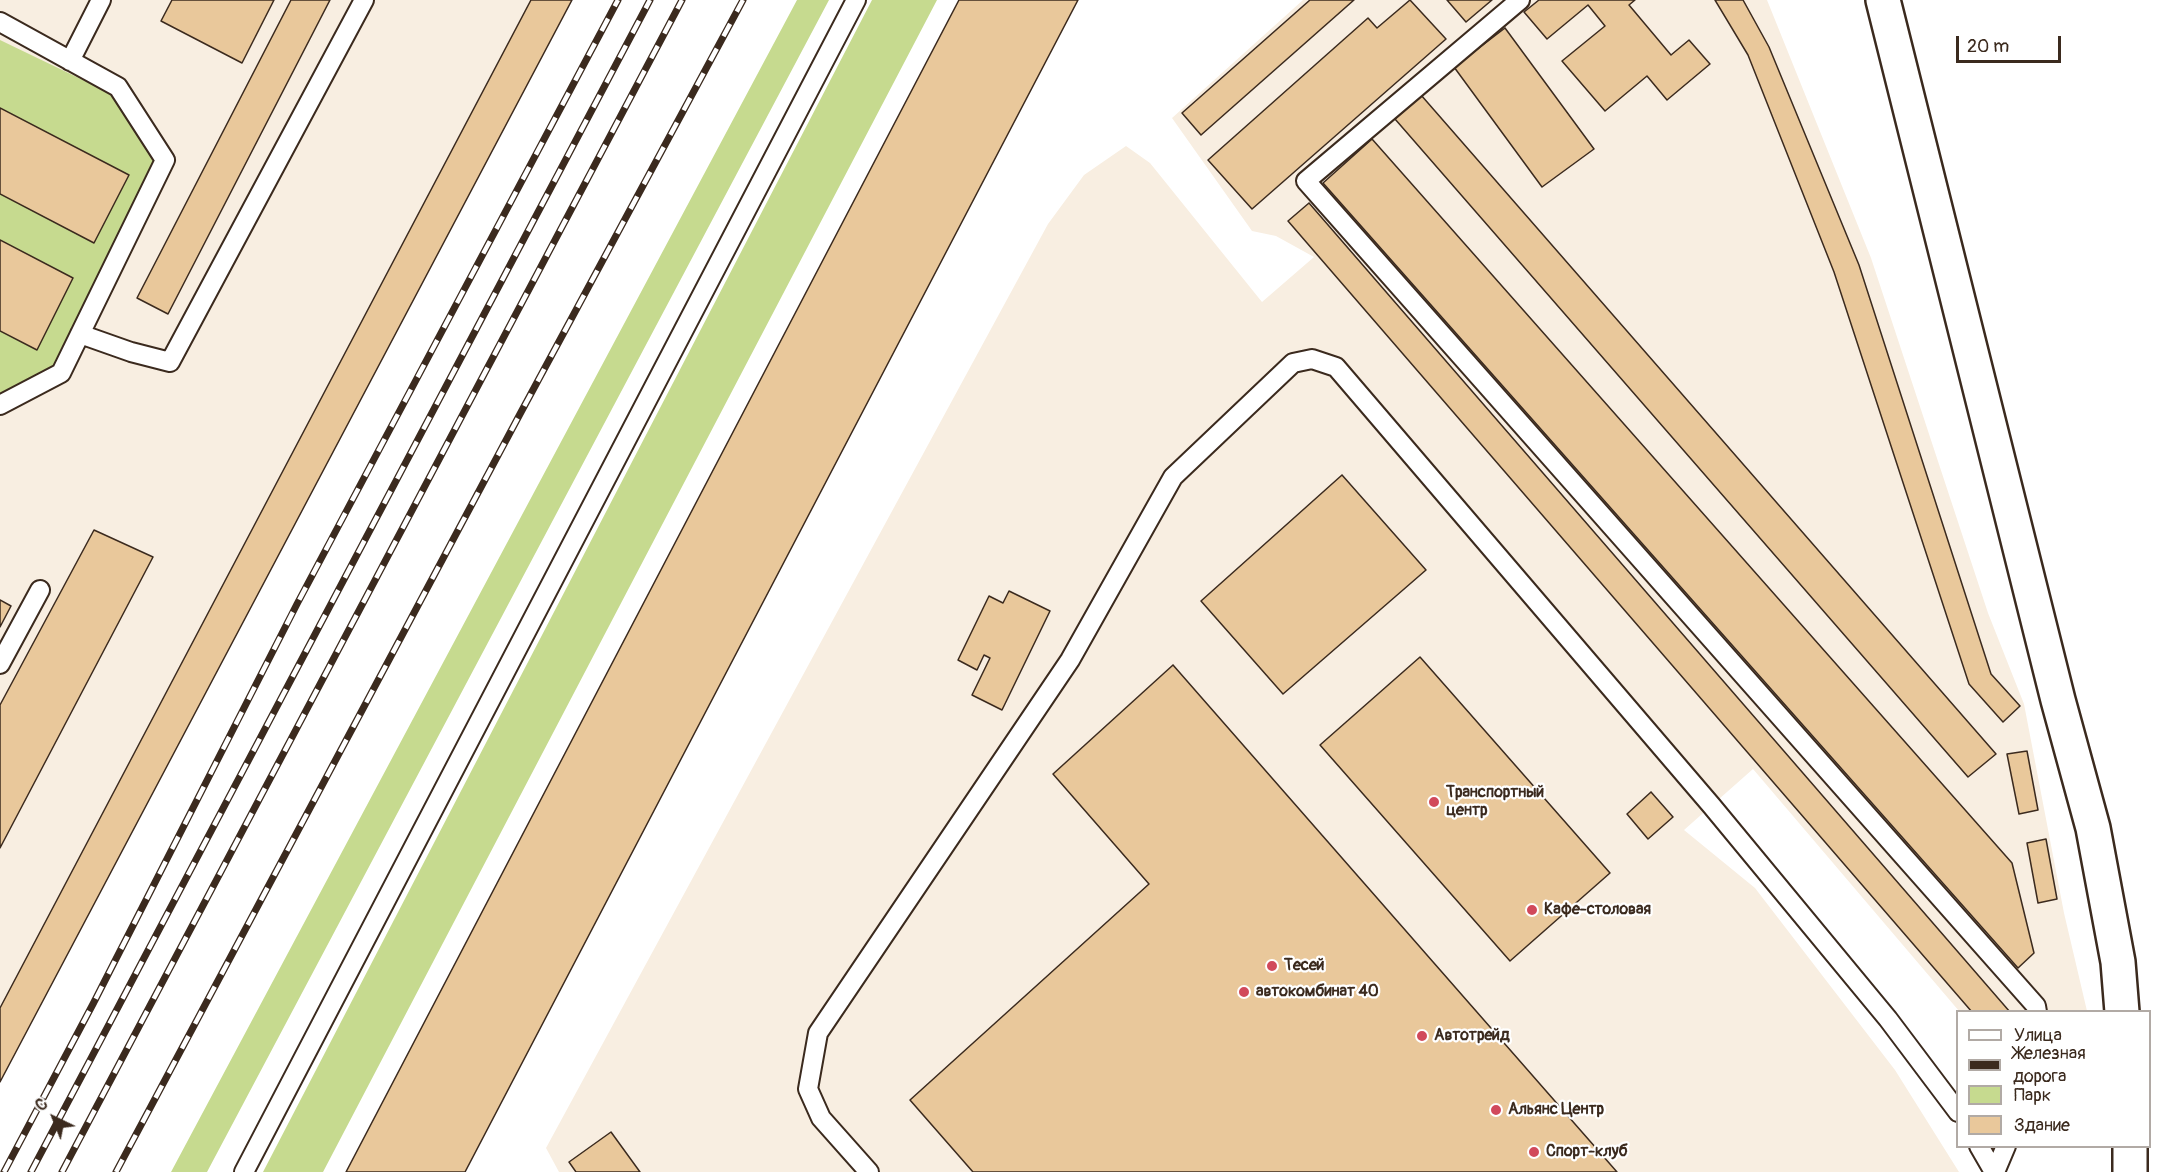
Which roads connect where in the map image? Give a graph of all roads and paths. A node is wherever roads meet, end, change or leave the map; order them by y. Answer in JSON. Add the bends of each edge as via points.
{"nodes":[{"id":1,"x":101,"y":0,"type":"edge"},
{"id":2,"x":364,"y":0,"type":"edge"},
{"id":3,"x":856,"y":0,"type":"edge"},
{"id":4,"x":1520,"y":0,"type":"edge"},
{"id":5,"x":1883,"y":0,"type":"edge"},
{"id":6,"x":0,"y":22,"type":"edge"},
{"id":7,"x":70,"y":61,"type":"junction"},
{"id":8,"x":81,"y":334,"type":"junction"},
{"id":9,"x":0,"y":405,"type":"edge"},
{"id":10,"x":40,"y":590,"type":"dead end"},
{"id":11,"x":0,"y":664,"type":"edge"},
{"id":12,"x":2037,"y":1010,"type":"edge"},
{"id":13,"x":2122,"y":1010,"type":"edge"},
{"id":14,"x":1956,"y":1109,"type":"edge"},
{"id":15,"x":1980,"y":1148,"type":"edge"},
{"id":16,"x":2005,"y":1148,"type":"edge"},
{"id":17,"x":2130,"y":1148,"type":"edge"},
{"id":18,"x":244,"y":1172,"type":"edge"},
{"id":19,"x":869,"y":1172,"type":"edge"},
{"id":20,"x":1994,"y":1172,"type":"edge"},
{"id":21,"x":2130,"y":1172,"type":"edge"}],
"edges":[{"from":1,"to":7,"type":"lane"},
{"from":2,"to":8,"type":"lane","via":[[170,362]]},
{"from":3,"to":18,"type":"lane"},
{"from":4,"to":12,"type":"lane","via":[[1306,181]]},
{"from":5,"to":13,"type":"main road","via":[[2092,828],[2118,962]]},
{"from":6,"to":7,"type":"lane"},
{"from":7,"to":8,"type":"lane","via":[[118,87],[165,160]]},
{"from":8,"to":9,"type":"lane","via":[[61,373]]},
{"from":10,"to":11,"type":"lane"},
{"from":14,"to":19,"type":"lane","via":[[1888,1019],[1711,805],[1336,367],[1312,359],[1293,363],[1173,477],[1070,660],[818,1033],[808,1089],[821,1118]]},
{"from":15,"to":20,"type":"lane"},
{"from":16,"to":20,"type":"lane"},
{"from":17,"to":21,"type":"main road"}]}
